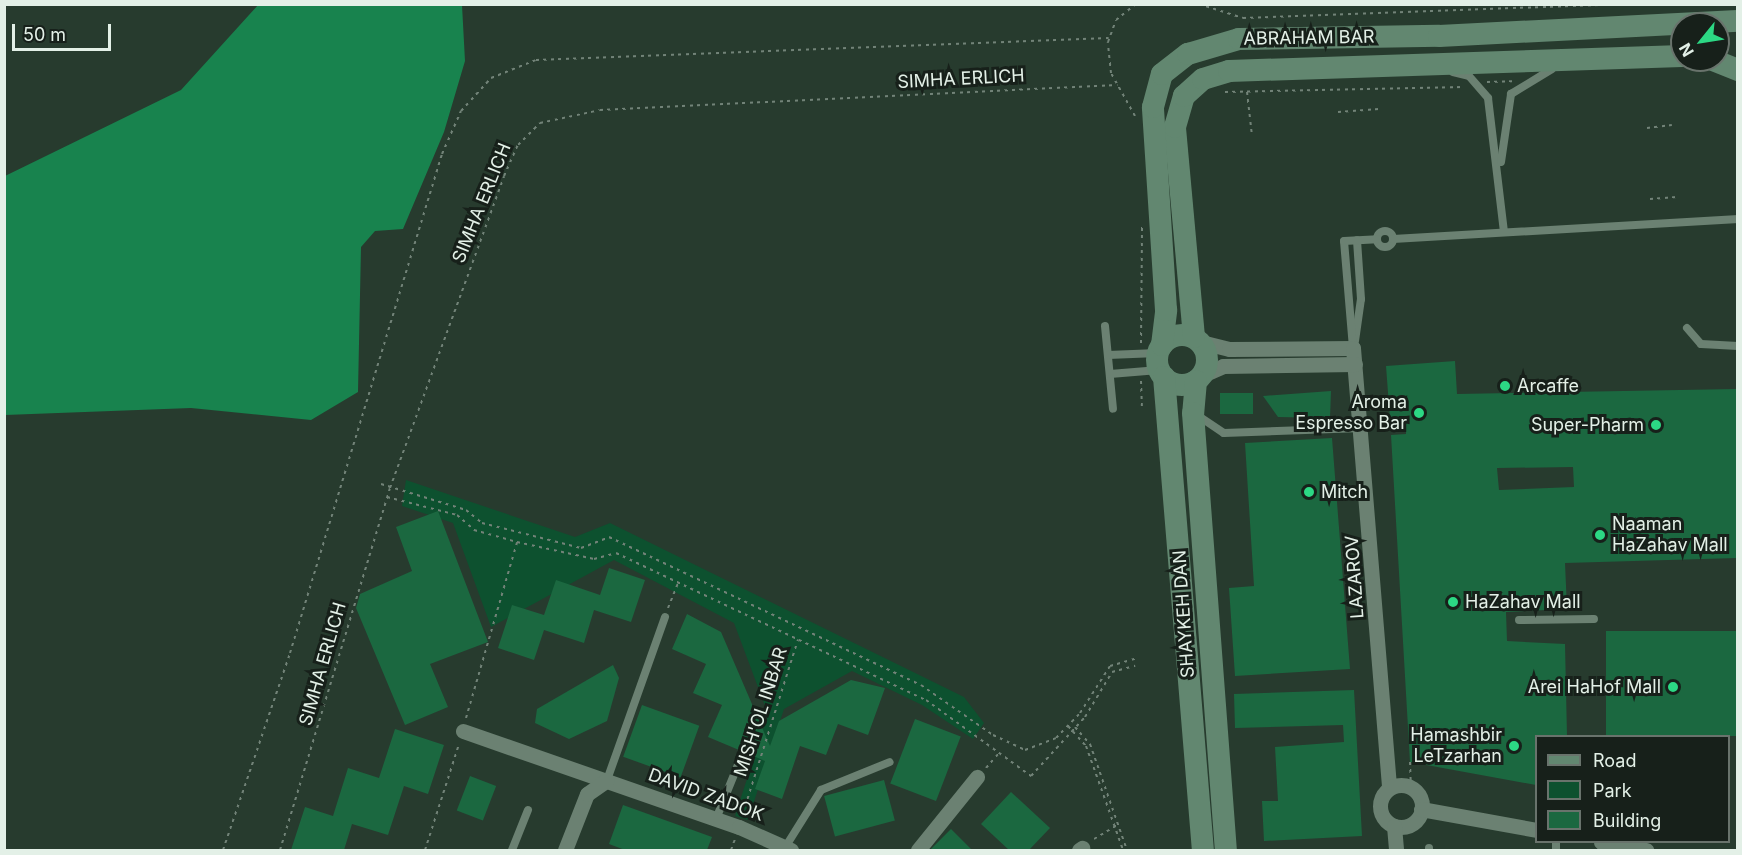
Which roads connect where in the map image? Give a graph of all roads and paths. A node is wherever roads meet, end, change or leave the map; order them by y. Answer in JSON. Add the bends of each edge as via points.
{"nodes":[{"id":1,"x":1136,"y":4,"type":"edge"},
{"id":2,"x":1199,"y":4,"type":"edge"},
{"id":3,"x":1621,"y":4,"type":"edge"},
{"id":4,"x":1737,"y":21,"type":"edge"},
{"id":5,"x":1109,"y":38,"type":"junction"},
{"id":6,"x":1670,"y":57,"type":"edge"},
{"id":7,"x":1574,"y":62,"type":"junction"},
{"id":8,"x":1413,"y":66,"type":"junction"},
{"id":9,"x":1526,"y":80,"type":"junction"},
{"id":10,"x":1477,"y":82,"type":"junction"},
{"id":11,"x":1117,"y":85,"type":"junction"},
{"id":12,"x":1218,"y":92,"type":"dead end"},
{"id":13,"x":1247,"y":92,"type":"junction"},
{"id":14,"x":1379,"y":109,"type":"dead end"},
{"id":15,"x":1338,"y":112,"type":"dead end"},
{"id":16,"x":1137,"y":122,"type":"dead end"},
{"id":17,"x":1672,"y":125,"type":"dead end"},
{"id":18,"x":1647,"y":128,"type":"dead end"},
{"id":19,"x":1252,"y":136,"type":"dead end"},
{"id":20,"x":1500,"y":169,"type":"junction"},
{"id":21,"x":1677,"y":197,"type":"dead end"},
{"id":22,"x":1650,"y":199,"type":"dead end"},
{"id":23,"x":1737,"y":219,"type":"edge"},
{"id":24,"x":1142,"y":223,"type":"dead end"},
{"id":25,"x":1504,"y":232,"type":"junction"},
{"id":26,"x":1357,"y":240,"type":"junction"},
{"id":27,"x":1106,"y":326,"type":"dead end"},
{"id":28,"x":1687,"y":328,"type":"dead end"},
{"id":29,"x":1197,"y":340,"type":"junction"},
{"id":30,"x":1737,"y":346,"type":"edge"},
{"id":31,"x":1353,"y":348,"type":"junction"},
{"id":32,"x":1108,"y":355,"type":"junction"},
{"id":33,"x":1157,"y":357,"type":"junction"},
{"id":34,"x":1355,"y":364,"type":"junction"},
{"id":35,"x":1110,"y":374,"type":"junction"},
{"id":36,"x":1199,"y":378,"type":"junction"},
{"id":37,"x":1113,"y":409,"type":"dead end"},
{"id":38,"x":1193,"y":413,"type":"junction"},
{"id":39,"x":1364,"y":428,"type":"junction"},
{"id":40,"x":381,"y":484,"type":"dead end"},
{"id":41,"x":390,"y":488,"type":"junction"},
{"id":42,"x":387,"y":497,"type":"junction"},
{"id":43,"x":517,"y":542,"type":"junction"},
{"id":44,"x":678,"y":581,"type":"junction"},
{"id":45,"x":665,"y":617,"type":"joint"},
{"id":46,"x":1594,"y":619,"type":"dead end"},
{"id":47,"x":1519,"y":620,"type":"dead end"},
{"id":48,"x":798,"y":640,"type":"junction"},
{"id":49,"x":1135,"y":659,"type":"dead end"},
{"id":50,"x":1135,"y":666,"type":"dead end"},
{"id":51,"x":1068,"y":725,"type":"junction"},
{"id":52,"x":1075,"y":728,"type":"junction"},
{"id":53,"x":463,"y":731,"type":"junction"},
{"id":54,"x":1072,"y":731,"type":"junction"},
{"id":55,"x":999,"y":752,"type":"junction"},
{"id":56,"x":740,"y":760,"type":"dead end"},
{"id":57,"x":890,"y":762,"type":"dead end"},
{"id":58,"x":1410,"y":762,"type":"dead end"},
{"id":59,"x":977,"y":777,"type":"joint"},
{"id":60,"x":607,"y":780,"type":"junction"},
{"id":61,"x":1389,"y":788,"type":"junction"},
{"id":62,"x":1411,"y":788,"type":"junction"},
{"id":63,"x":1421,"y":809,"type":"junction"},
{"id":64,"x":528,"y":810,"type":"dead end"},
{"id":65,"x":716,"y":819,"type":"junction"},
{"id":66,"x":1119,"y":824,"type":"junction"},
{"id":67,"x":739,"y":826,"type":"junction"},
{"id":68,"x":1394,"y":826,"type":"junction"},
{"id":69,"x":1115,"y":830,"type":"junction"},
{"id":70,"x":1535,"y":830,"type":"edge"},
{"id":71,"x":1607,"y":843,"type":"edge"},
{"id":72,"x":789,"y":848,"type":"edge"},
{"id":73,"x":1081,"y":849,"type":"edge"},
{"id":74,"x":223,"y":850,"type":"edge"},
{"id":75,"x":280,"y":850,"type":"edge"},
{"id":76,"x":425,"y":850,"type":"edge"},
{"id":77,"x":512,"y":850,"type":"edge"},
{"id":78,"x":565,"y":850,"type":"edge"},
{"id":79,"x":918,"y":850,"type":"edge"},
{"id":80,"x":1123,"y":850,"type":"edge"},
{"id":81,"x":1127,"y":850,"type":"edge"},
{"id":82,"x":1203,"y":850,"type":"edge"},
{"id":83,"x":1226,"y":850,"type":"edge"},
{"id":84,"x":1395,"y":850,"type":"edge"},
{"id":85,"x":1646,"y":850,"type":"edge"}],
"edges":[{"from":1,"to":5,"type":"path","via":[[1116,20]]},
{"from":2,"to":3,"type":"path","via":[[1244,18]]},
{"from":4,"to":33,"type":"street","name":"ABRAHAM BAR","via":[[1439,36],[1239,39],[1188,54],[1162,74],[1153,107],[1166,310]]},
{"from":5,"to":11,"type":"path"},
{"from":5,"to":74,"type":"path","via":[[536,60],[490,78],[461,111],[442,154],[290,653]]},
{"from":6,"to":7,"type":"street","name":"ABRAHAM BAR"},
{"from":7,"to":8,"type":"street","name":"ABRAHAM BAR"},
{"from":7,"to":9,"type":"lane"},
{"from":8,"to":10,"type":"lane"},
{"from":8,"to":29,"type":"street","name":"ABRAHAM BAR","via":[[1229,71],[1203,79],[1184,96],[1175,127]]},
{"from":9,"to":10,"type":"path"},
{"from":9,"to":20,"type":"lane","via":[[1509,101]]},
{"from":10,"to":13,"type":"path","via":[[1455,90]]},
{"from":10,"to":20,"type":"lane","via":[[1491,108]]},
{"from":11,"to":16,"type":"path"},
{"from":11,"to":41,"type":"path","name":"SIMHA ERLICH","via":[[600,110],[540,123],[518,145],[504,176]]},
{"from":12,"to":13,"type":"path"},
{"from":13,"to":19,"type":"path"},
{"from":14,"to":15,"type":"path"},
{"from":17,"to":18,"type":"path"},
{"from":20,"to":25,"type":"lane"},
{"from":21,"to":22,"type":"path"},
{"from":23,"to":25,"type":"lane"},
{"from":24,"to":33,"type":"path"},
{"from":25,"to":26,"type":"lane","via":[[1393,239],[1386,247],[1377,239]]},
{"from":26,"to":31,"type":"lane","via":[[1360,299]]},
{"from":26,"to":31,"type":"lane","via":[[1344,241]]},
{"from":27,"to":32,"type":"lane"},
{"from":28,"to":30,"type":"lane","via":[[1701,344]]},
{"from":29,"to":31,"type":"street","via":[[1229,349]]},
{"from":29,"to":33,"type":"street","via":[[1177,335]]},
{"from":29,"to":36,"type":"street","via":[[1208,358]]},
{"from":31,"to":34,"type":"street","name":"LAZAROV"},
{"from":32,"to":33,"type":"lane"},
{"from":32,"to":35,"type":"lane"},
{"from":33,"to":35,"type":"lane"},
{"from":33,"to":36,"type":"street","via":[[1179,385]]},
{"from":33,"to":82,"type":"street","name":"SHAYKEH DAN"},
{"from":34,"to":36,"type":"street","via":[[1223,366]]},
{"from":34,"to":39,"type":"street","name":"LAZAROV"},
{"from":35,"to":37,"type":"lane"},
{"from":36,"to":38,"type":"street","name":"SHAYKEH DAN"},
{"from":38,"to":39,"type":"lane","via":[[1224,433]]},
{"from":38,"to":83,"type":"street","name":"SHAYKEH DAN"},
{"from":39,"to":61,"type":"street","name":"LAZAROV"},
{"from":40,"to":41,"type":"path"},
{"from":41,"to":42,"type":"path","name":"SIMHA ERLICH"},
{"from":41,"to":51,"type":"path","via":[[466,510],[482,523],[581,548],[609,537],[921,685],[993,735],[1025,750],[1056,738]]},
{"from":42,"to":43,"type":"path","via":[[457,515],[474,530]]},
{"from":42,"to":75,"type":"path","name":"SIMHA ERLICH"},
{"from":43,"to":44,"type":"path","via":[[594,559],[616,553]]},
{"from":43,"to":53,"type":"path"},
{"from":44,"to":45,"type":"path"},
{"from":44,"to":48,"type":"path"},
{"from":45,"to":60,"type":"lane"},
{"from":46,"to":47,"type":"lane"},
{"from":48,"to":55,"type":"path","via":[[926,700]]},
{"from":48,"to":67,"type":"path","name":"MISH'OL INBAR"},
{"from":49,"to":51,"type":"path","via":[[1110,666]]},
{"from":50,"to":52,"type":"path","via":[[1112,672]]},
{"from":51,"to":54,"type":"path"},
{"from":52,"to":54,"type":"path"},
{"from":52,"to":66,"type":"path","via":[[1090,744]]},
{"from":53,"to":60,"type":"street","name":"DAVID ZADOK"},
{"from":53,"to":76,"type":"path"},
{"from":54,"to":55,"type":"path","via":[[1031,776]]},
{"from":54,"to":69,"type":"path","via":[[1086,746]]},
{"from":55,"to":59,"type":"path"},
{"from":56,"to":65,"type":"lane"},
{"from":57,"to":72,"type":"lane","via":[[821,790]]},
{"from":58,"to":62,"type":"path"},
{"from":59,"to":79,"type":"street"},
{"from":60,"to":65,"type":"street","name":"DAVID ZADOK"},
{"from":60,"to":78,"type":"street","via":[[587,794]]},
{"from":61,"to":62,"type":"street"},
{"from":61,"to":68,"type":"street","via":[[1379,807]]},
{"from":62,"to":63,"type":"street"},
{"from":63,"to":68,"type":"street","via":[[1413,823]]},
{"from":63,"to":70,"type":"street"},
{"from":64,"to":77,"type":"lane"},
{"from":65,"to":67,"type":"street","name":"DAVID ZADOK"},
{"from":66,"to":69,"type":"path"},
{"from":66,"to":81,"type":"path"},
{"from":67,"to":72,"type":"street","name":"DAVID ZADOK"},
{"from":68,"to":84,"type":"street"},
{"from":69,"to":73,"type":"path"},
{"from":69,"to":80,"type":"path"},
{"from":71,"to":85,"type":"street"}]}
